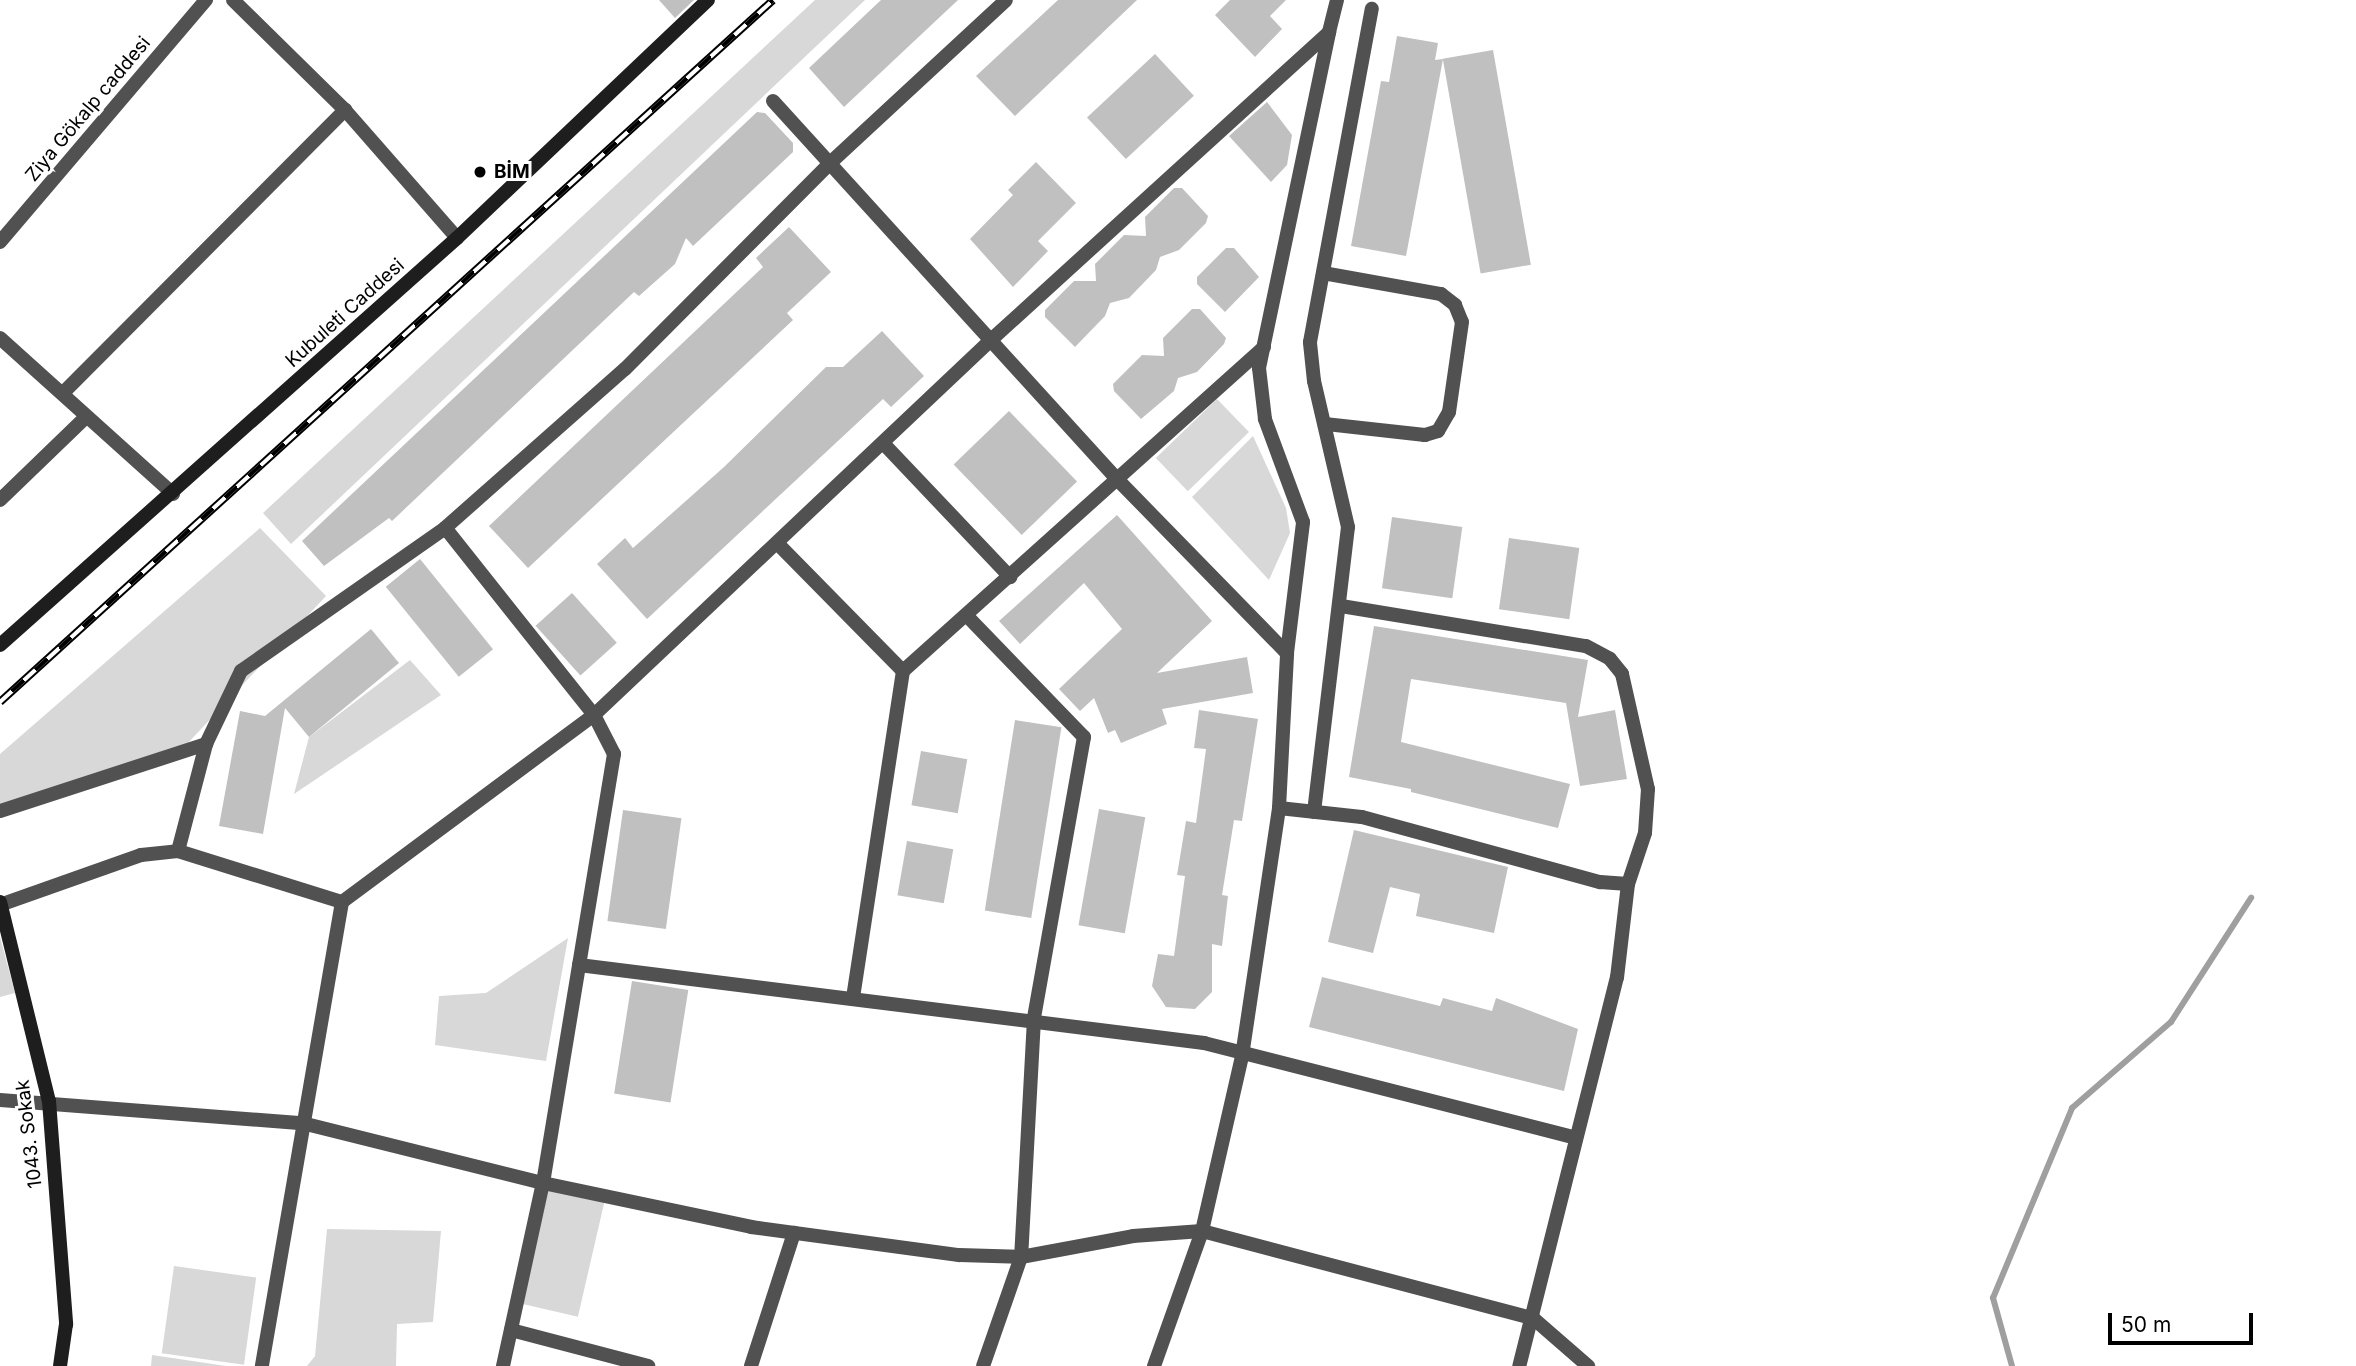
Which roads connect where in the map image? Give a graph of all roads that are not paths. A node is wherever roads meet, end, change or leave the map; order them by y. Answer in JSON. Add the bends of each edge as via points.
{"nodes":[{"id":1,"x":206,"y":0,"type":"edge"},
{"id":2,"x":233,"y":0,"type":"edge"},
{"id":3,"x":708,"y":0,"type":"edge"},
{"id":4,"x":1006,"y":0,"type":"edge"},
{"id":5,"x":1337,"y":0,"type":"edge"},
{"id":6,"x":1372,"y":9,"type":"dead end"},
{"id":7,"x":1329,"y":32,"type":"junction"},
{"id":8,"x":773,"y":101,"type":"dead end"},
{"id":9,"x":345,"y":110,"type":"junction"},
{"id":10,"x":829,"y":164,"type":"junction"},
{"id":11,"x":457,"y":238,"type":"junction"},
{"id":12,"x":0,"y":242,"type":"edge"},
{"id":13,"x":1323,"y":273,"type":"junction"},
{"id":14,"x":0,"y":338,"type":"edge"},
{"id":15,"x":992,"y":339,"type":"junction"},
{"id":16,"x":1264,"y":347,"type":"junction"},
{"id":17,"x":63,"y":393,"type":"junction"},
{"id":18,"x":86,"y":418,"type":"junction"},
{"id":19,"x":1325,"y":424,"type":"junction"},
{"id":20,"x":883,"y":443,"type":"junction"},
{"id":21,"x":1115,"y":477,"type":"junction"},
{"id":22,"x":173,"y":494,"type":"junction"},
{"id":23,"x":0,"y":500,"type":"edge"},
{"id":24,"x":445,"y":528,"type":"junction"},
{"id":25,"x":778,"y":544,"type":"junction"},
{"id":26,"x":1010,"y":577,"type":"junction"},
{"id":27,"x":1341,"y":606,"type":"junction"},
{"id":28,"x":968,"y":617,"type":"junction"},
{"id":29,"x":0,"y":645,"type":"edge"},
{"id":30,"x":1287,"y":653,"type":"junction"},
{"id":31,"x":903,"y":671,"type":"junction"},
{"id":32,"x":594,"y":715,"type":"junction"},
{"id":33,"x":206,"y":744,"type":"junction"},
{"id":34,"x":1279,"y":808,"type":"junction"},
{"id":35,"x":0,"y":811,"type":"edge"},
{"id":36,"x":1314,"y":812,"type":"junction"},
{"id":37,"x":178,"y":851,"type":"junction"},
{"id":38,"x":1628,"y":884,"type":"junction"},
{"id":39,"x":342,"y":902,"type":"junction"},
{"id":40,"x":0,"y":904,"type":"edge"},
{"id":41,"x":579,"y":965,"type":"junction"},
{"id":42,"x":853,"y":996,"type":"junction"},
{"id":43,"x":1034,"y":1019,"type":"junction"},
{"id":44,"x":1242,"y":1056,"type":"junction"},
{"id":45,"x":0,"y":1100,"type":"edge"},
{"id":46,"x":49,"y":1101,"type":"junction"},
{"id":47,"x":302,"y":1123,"type":"junction"},
{"id":48,"x":1574,"y":1137,"type":"junction"},
{"id":49,"x":543,"y":1183,"type":"junction"},
{"id":50,"x":1202,"y":1231,"type":"junction"},
{"id":51,"x":794,"y":1233,"type":"junction"},
{"id":52,"x":1021,"y":1256,"type":"junction"},
{"id":53,"x":1534,"y":1319,"type":"junction"},
{"id":54,"x":511,"y":1330,"type":"junction"},
{"id":55,"x":1157,"y":1365,"type":"edge"},
{"id":56,"x":60,"y":1366,"type":"edge"},
{"id":57,"x":262,"y":1366,"type":"edge"},
{"id":58,"x":503,"y":1366,"type":"edge"},
{"id":59,"x":648,"y":1366,"type":"edge"},
{"id":60,"x":751,"y":1366,"type":"edge"},
{"id":61,"x":983,"y":1366,"type":"edge"},
{"id":62,"x":1519,"y":1366,"type":"edge"},
{"id":63,"x":1588,"y":1366,"type":"edge"}],
"edges":[{"from":1,"to":12,"type":"street","name":"Ziya Gökalp caddesi"},
{"from":2,"to":9,"type":"street"},
{"from":3,"to":11,"type":"street","name":"Kubuleti Caddesi"},
{"from":4,"to":10,"type":"street"},
{"from":5,"to":7,"type":"street"},
{"from":6,"to":13,"type":"street"},
{"from":7,"to":15,"type":"street"},
{"from":7,"to":16,"type":"street"},
{"from":8,"to":10,"type":"street"},
{"from":9,"to":11,"type":"street"},
{"from":9,"to":17,"type":"street"},
{"from":10,"to":15,"type":"street"},
{"from":10,"to":24,"type":"street","via":[[625,369]]},
{"from":11,"to":22,"type":"street","name":"Kubuleti Caddesi"},
{"from":13,"to":19,"type":"street","via":[[1310,342]]},
{"from":13,"to":19,"type":"street","via":[[1441,294],[1455,305],[1462,322],[1449,412],[1438,431],[1424,435]]},
{"from":14,"to":17,"type":"street"},
{"from":15,"to":20,"type":"street"},
{"from":15,"to":21,"type":"street"},
{"from":16,"to":21,"type":"street"},
{"from":16,"to":30,"type":"street","via":[[1259,368],[1265,419],[1303,522]]},
{"from":17,"to":18,"type":"street"},
{"from":18,"to":22,"type":"street"},
{"from":18,"to":23,"type":"street"},
{"from":19,"to":27,"type":"street","via":[[1349,527]]},
{"from":20,"to":25,"type":"street"},
{"from":20,"to":26,"type":"street"},
{"from":21,"to":26,"type":"street"},
{"from":21,"to":30,"type":"street"},
{"from":22,"to":29,"type":"street","name":"Kubuleti Caddesi"},
{"from":24,"to":32,"type":"street"},
{"from":24,"to":33,"type":"street","via":[[241,671]]},
{"from":25,"to":31,"type":"street"},
{"from":25,"to":32,"type":"street"},
{"from":26,"to":28,"type":"street"},
{"from":27,"to":36,"type":"street"},
{"from":27,"to":38,"type":"street","via":[[1586,646],[1610,659],[1622,674],[1648,789],[1646,833]]},
{"from":28,"to":31,"type":"street"},
{"from":28,"to":43,"type":"street","via":[[1084,737]]},
{"from":30,"to":34,"type":"street"},
{"from":31,"to":42,"type":"street"},
{"from":32,"to":39,"type":"street"},
{"from":32,"to":41,"type":"street","via":[[614,754]]},
{"from":33,"to":35,"type":"street"},
{"from":33,"to":37,"type":"street"},
{"from":34,"to":36,"type":"street"},
{"from":34,"to":44,"type":"street"},
{"from":36,"to":38,"type":"street","via":[[1362,817],[1600,882]]},
{"from":37,"to":39,"type":"street"},
{"from":37,"to":40,"type":"street","via":[[141,856]]},
{"from":38,"to":48,"type":"street","via":[[1617,977]]},
{"from":39,"to":47,"type":"street"},
{"from":40,"to":46,"type":"street","name":"1043. Sokak"},
{"from":41,"to":42,"type":"street"},
{"from":41,"to":49,"type":"street"},
{"from":42,"to":43,"type":"street"},
{"from":43,"to":44,"type":"street","via":[[1204,1043]]},
{"from":43,"to":52,"type":"street"},
{"from":44,"to":48,"type":"street"},
{"from":44,"to":50,"type":"street"},
{"from":45,"to":46,"type":"street"},
{"from":46,"to":47,"type":"street"},
{"from":46,"to":56,"type":"street","name":"1043. Sokak","via":[[66,1324]]},
{"from":47,"to":49,"type":"street"},
{"from":47,"to":57,"type":"street"},
{"from":48,"to":53,"type":"street"},
{"from":49,"to":51,"type":"street"},
{"from":49,"to":54,"type":"street"},
{"from":50,"to":52,"type":"street","via":[[1133,1236]]},
{"from":50,"to":53,"type":"street"},
{"from":50,"to":55,"type":"street"},
{"from":51,"to":52,"type":"street","via":[[959,1255]]},
{"from":51,"to":60,"type":"street"},
{"from":52,"to":61,"type":"street"},
{"from":53,"to":62,"type":"street"},
{"from":53,"to":63,"type":"street"},
{"from":54,"to":58,"type":"street"},
{"from":54,"to":59,"type":"street"}]}
